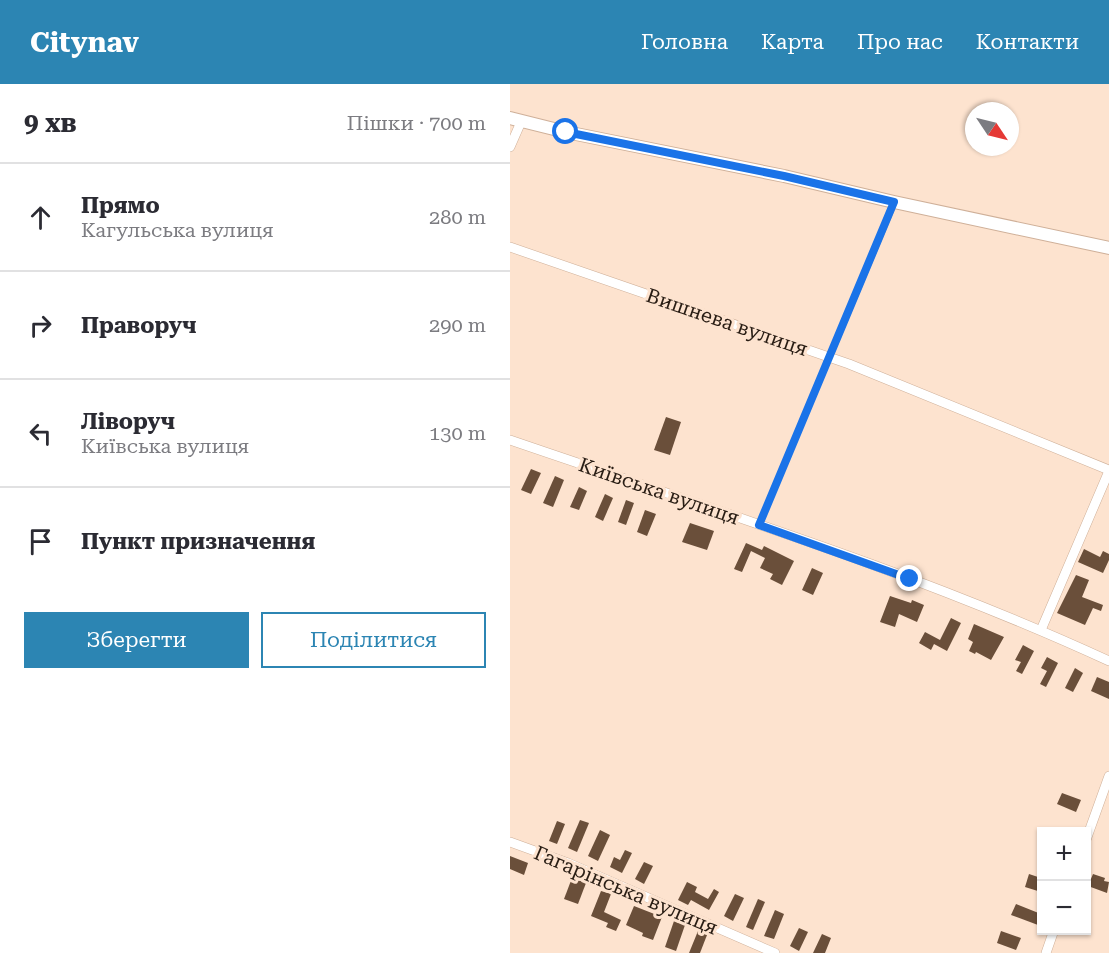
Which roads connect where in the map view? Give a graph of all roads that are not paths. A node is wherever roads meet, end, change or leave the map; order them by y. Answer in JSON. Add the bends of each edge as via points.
{"nodes":[{"id":1,"x":515,"y":120,"type":"edge"},
{"id":2,"x":510,"y":147,"type":"edge"},
{"id":3,"x":894,"y":202,"type":"junction"},
{"id":4,"x":510,"y":247,"type":"edge"},
{"id":5,"x":1109,"y":248,"type":"edge"},
{"id":6,"x":830,"y":358,"type":"junction"},
{"id":7,"x":510,"y":440,"type":"edge"},
{"id":8,"x":1109,"y":470,"type":"edge"},
{"id":9,"x":759,"y":525,"type":"junction"},
{"id":10,"x":1041,"y":630,"type":"junction"},
{"id":11,"x":1109,"y":661,"type":"edge"},
{"id":12,"x":1109,"y":776,"type":"edge"},
{"id":13,"x":1091,"y":827,"type":"edge"},
{"id":14,"x":510,"y":842,"type":"edge"},
{"id":15,"x":1052,"y":935,"type":"edge"},
{"id":16,"x":775,"y":953,"type":"edge"},
{"id":17,"x":1047,"y":953,"type":"edge"}],
"edges":[{"from":1,"to":2,"type":"street"},
{"from":1,"to":3,"type":"street"},
{"from":3,"to":5,"type":"street"},
{"from":3,"to":6,"type":"lane"},
{"from":4,"to":6,"type":"street","name":"Вишнева вулиця"},
{"from":6,"to":8,"type":"street","name":"Вишнева вулиця"},
{"from":6,"to":9,"type":"lane"},
{"from":7,"to":9,"type":"street","name":"Київська вулиця"},
{"from":8,"to":10,"type":"street"},
{"from":9,"to":10,"type":"street","name":"Київська вулиця"},
{"from":10,"to":11,"type":"street","name":"Київська вулиця"},
{"from":12,"to":13,"type":"street"},
{"from":14,"to":16,"type":"street","name":"Гагарінська вулиця","via":[[568,863]]},
{"from":15,"to":17,"type":"street"}]}
